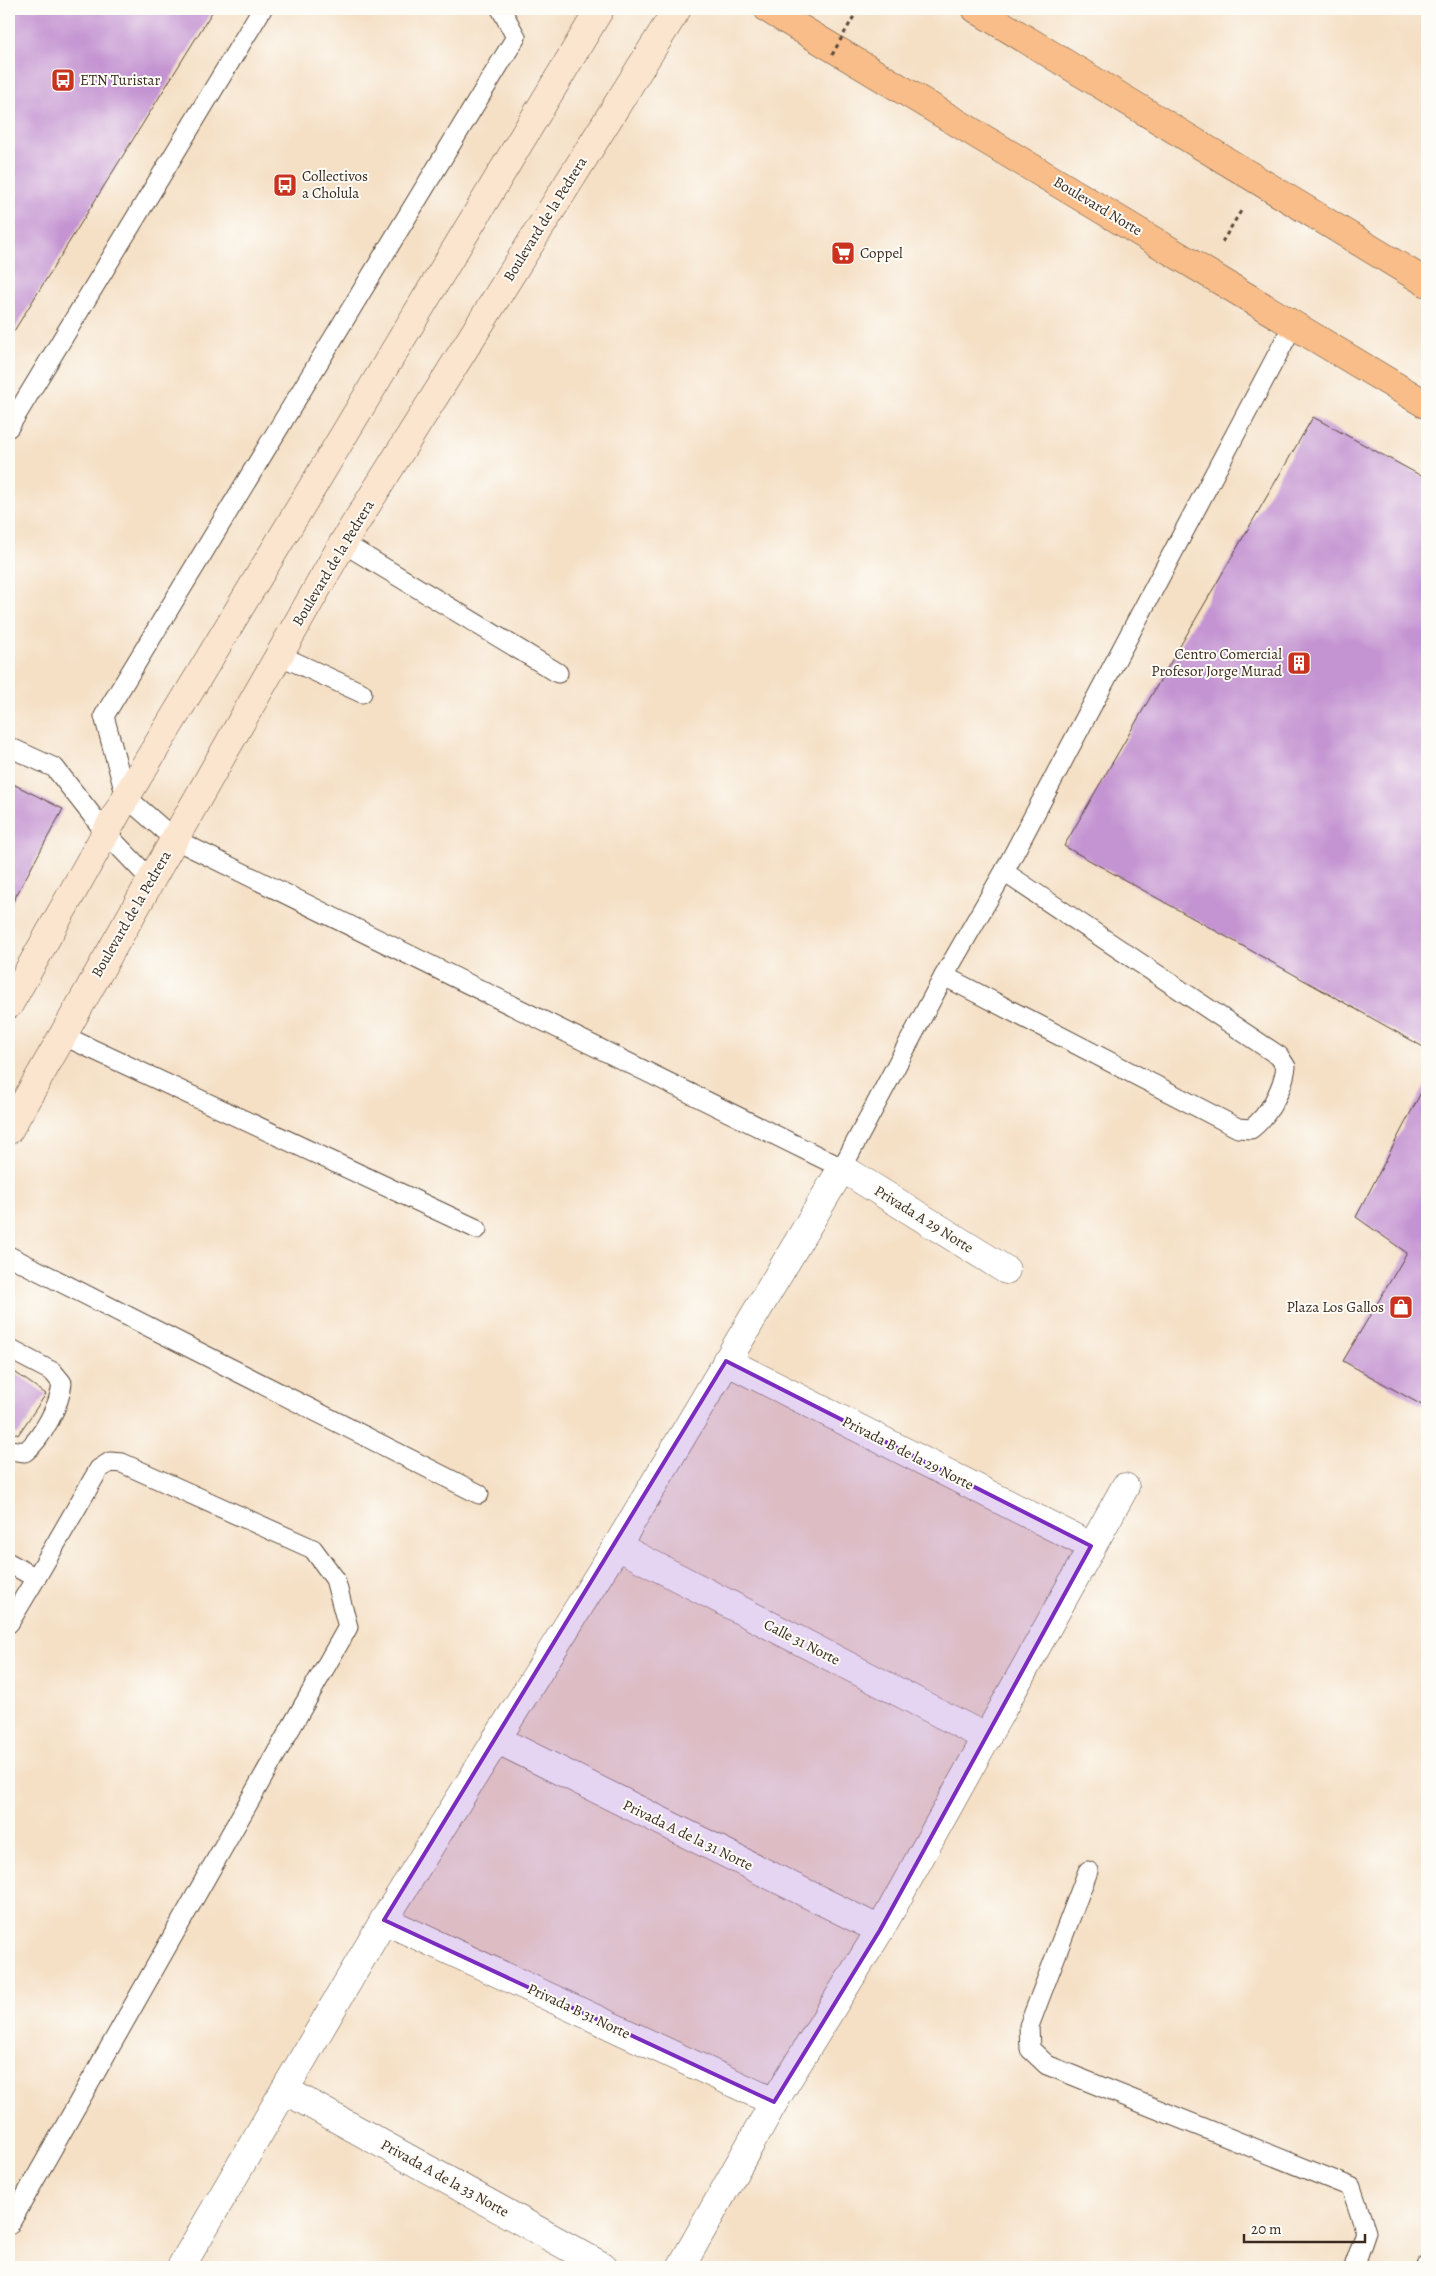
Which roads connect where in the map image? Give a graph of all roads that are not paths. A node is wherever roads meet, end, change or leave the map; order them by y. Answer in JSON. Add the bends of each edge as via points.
{"nodes":[{"id":1,"x":262,"y":9,"type":"edge"},
{"id":2,"x":501,"y":9,"type":"edge"},
{"id":3,"x":600,"y":9,"type":"edge"},
{"id":4,"x":677,"y":9,"type":"edge"},
{"id":5,"x":768,"y":9,"type":"edge"},
{"id":6,"x":976,"y":9,"type":"edge"},
{"id":7,"x":1427,"y":283,"type":"edge"},
{"id":8,"x":1293,"y":325,"type":"junction"},
{"id":9,"x":1427,"y":405,"type":"edge"},
{"id":10,"x":9,"y":427,"type":"edge"},
{"id":11,"x":343,"y":543,"type":"junction"},
{"id":12,"x":279,"y":655,"type":"junction"},
{"id":13,"x":558,"y":673,"type":"dead end"},
{"id":14,"x":362,"y":693,"type":"dead end"},
{"id":15,"x":9,"y":747,"type":"edge"},
{"id":16,"x":126,"y":797,"type":"junction"},
{"id":17,"x":106,"y":833,"type":"junction"},
{"id":18,"x":174,"y":839,"type":"junction"},
{"id":19,"x":1004,"y":872,"type":"junction"},
{"id":20,"x":151,"y":880,"type":"junction"},
{"id":21,"x":944,"y":976,"type":"junction"},
{"id":22,"x":9,"y":1005,"type":"edge"},
{"id":23,"x":62,"y":1035,"type":"junction"},
{"id":24,"x":9,"y":1130,"type":"edge"},
{"id":25,"x":842,"y":1168,"type":"junction"},
{"id":26,"x":477,"y":1229,"type":"dead end"},
{"id":27,"x":9,"y":1256,"type":"edge"},
{"id":28,"x":1006,"y":1270,"type":"dead end"},
{"id":29,"x":9,"y":1349,"type":"edge"},
{"id":30,"x":726,"y":1361,"type":"junction"},
{"id":31,"x":9,"y":1450,"type":"edge"},
{"id":32,"x":1125,"y":1487,"type":"dead end"},
{"id":33,"x":479,"y":1494,"type":"dead end"},
{"id":34,"x":617,"y":1546,"type":"junction"},
{"id":35,"x":1091,"y":1546,"type":"junction"},
{"id":36,"x":9,"y":1563,"type":"edge"},
{"id":37,"x":36,"y":1578,"type":"junction"},
{"id":38,"x":9,"y":1623,"type":"edge"},
{"id":39,"x":987,"y":1738,"type":"junction"},
{"id":40,"x":496,"y":1739,"type":"junction"},
{"id":41,"x":1088,"y":1871,"type":"dead end"},
{"id":42,"x":384,"y":1920,"type":"junction"},
{"id":43,"x":880,"y":1930,"type":"junction"},
{"id":44,"x":285,"y":2090,"type":"junction"},
{"id":45,"x":774,"y":2102,"type":"junction"},
{"id":46,"x":9,"y":2226,"type":"edge"},
{"id":47,"x":181,"y":2267,"type":"edge"},
{"id":48,"x":604,"y":2267,"type":"edge"},
{"id":49,"x":681,"y":2267,"type":"edge"},
{"id":50,"x":1354,"y":2267,"type":"edge"}],
"edges":[{"from":1,"to":10,"type":"lane"},
{"from":2,"to":16,"type":"lane","via":[[516,37],[104,716]]},
{"from":3,"to":16,"type":"street"},
{"from":4,"to":11,"type":"street","name":"Boulevard de la Pedrera"},
{"from":5,"to":8,"type":"main road","name":"Boulevard Norte"},
{"from":6,"to":7,"type":"main road"},
{"from":8,"to":9,"type":"main road","name":"Boulevard Norte"},
{"from":8,"to":19,"type":"lane"},
{"from":11,"to":12,"type":"street","name":"Boulevard de la Pedrera"},
{"from":11,"to":13,"type":"lane"},
{"from":12,"to":14,"type":"lane"},
{"from":12,"to":18,"type":"street","name":"Boulevard de la Pedrera"},
{"from":15,"to":17,"type":"lane","via":[[55,768]]},
{"from":16,"to":17,"type":"street"},
{"from":16,"to":18,"type":"lane"},
{"from":17,"to":20,"type":"lane"},
{"from":17,"to":22,"type":"street"},
{"from":18,"to":20,"type":"street","name":"Boulevard de la Pedrera"},
{"from":18,"to":25,"type":"lane"},
{"from":19,"to":21,"type":"lane"},
{"from":19,"to":21,"type":"lane","via":[[1279,1056],[1286,1067],[1284,1081],[1262,1121],[1251,1129],[1238,1128]]},
{"from":20,"to":23,"type":"street","name":"Boulevard de la Pedrera"},
{"from":21,"to":25,"type":"lane"},
{"from":23,"to":24,"type":"street","name":"Boulevard de la Pedrera"},
{"from":23,"to":26,"type":"lane"},
{"from":25,"to":28,"type":"street","name":"Privada A 29 Norte"},
{"from":25,"to":30,"type":"street"},
{"from":27,"to":33,"type":"lane"},
{"from":29,"to":31,"type":"lane","via":[[53,1372],[62,1383],[61,1397],[35,1444],[25,1452]]},
{"from":30,"to":34,"type":"street"},
{"from":30,"to":35,"type":"street","name":"Privada B de la 29 Norte"},
{"from":32,"to":35,"type":"street"},
{"from":34,"to":39,"type":"street","name":"Calle 31 Norte"},
{"from":34,"to":40,"type":"street"},
{"from":35,"to":39,"type":"street"},
{"from":36,"to":37,"type":"lane"},
{"from":37,"to":38,"type":"lane"},
{"from":37,"to":46,"type":"lane","via":[[99,1469],[110,1462],[122,1463],[314,1549],[335,1579],[348,1627]]},
{"from":39,"to":43,"type":"street"},
{"from":40,"to":42,"type":"street"},
{"from":40,"to":43,"type":"street","name":"Privada A de la 31 Norte"},
{"from":41,"to":50,"type":"lane","via":[[1029,2026],[1030,2049],[1047,2065],[1351,2187],[1366,2232]]},
{"from":42,"to":44,"type":"street"},
{"from":42,"to":45,"type":"street","name":"Privada B 31 Norte"},
{"from":43,"to":45,"type":"street"},
{"from":44,"to":47,"type":"street"},
{"from":44,"to":48,"type":"street","name":"Privada A de la 33 Norte"},
{"from":45,"to":49,"type":"street"}]}
